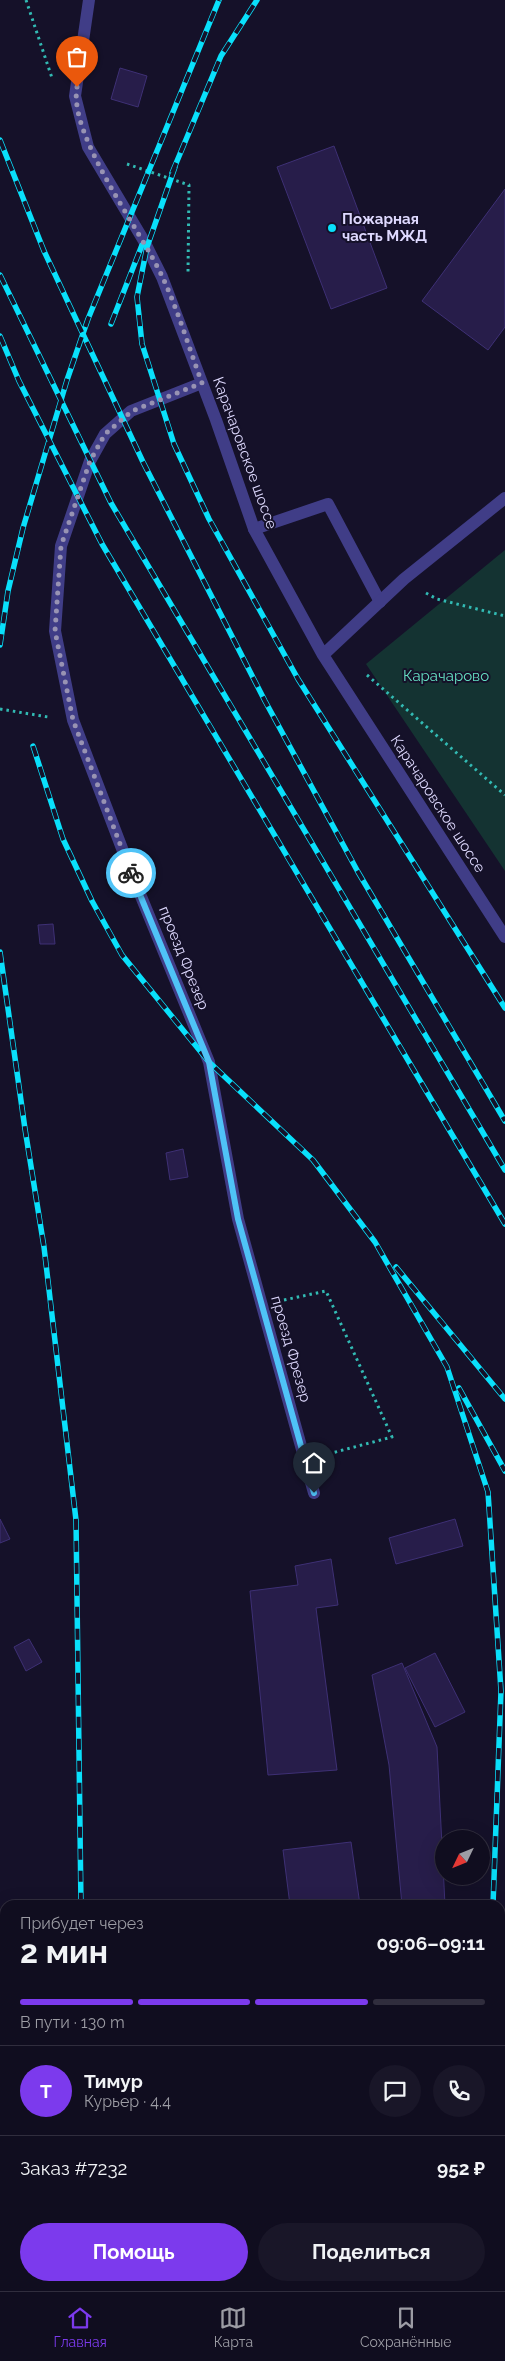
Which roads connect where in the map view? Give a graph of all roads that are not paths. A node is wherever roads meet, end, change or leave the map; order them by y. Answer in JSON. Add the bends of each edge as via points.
{"nodes":[{"id":1,"x":89,"y":0,"type":"edge"},
{"id":2,"x":202,"y":383,"type":"junction"},
{"id":3,"x":505,"y":498,"type":"edge"},
{"id":4,"x":254,"y":529,"type":"junction"},
{"id":5,"x":380,"y":602,"type":"junction"},
{"id":6,"x":323,"y":655,"type":"junction"},
{"id":7,"x":505,"y":938,"type":"edge"},
{"id":8,"x":314,"y":1493,"type":"dead end"}],
"edges":[{"from":1,"to":2,"type":"street","name":"Карачаровское шоссе","via":[[75,96],[88,147],[144,241],[162,278]]},
{"from":2,"to":4,"type":"street","name":"Карачаровское шоссе"},
{"from":2,"to":8,"type":"street","name":"проезд Фрезер","via":[[132,411],[105,434],[90,461],[61,546],[55,631],[73,720],[209,1062],[238,1219]]},
{"from":3,"to":5,"type":"street"},
{"from":4,"to":5,"type":"street","via":[[328,504]]},
{"from":4,"to":6,"type":"street","name":"Карачаровское шоссе"},
{"from":5,"to":6,"type":"street"},
{"from":6,"to":7,"type":"street","name":"Карачаровское шоссе"}]}
